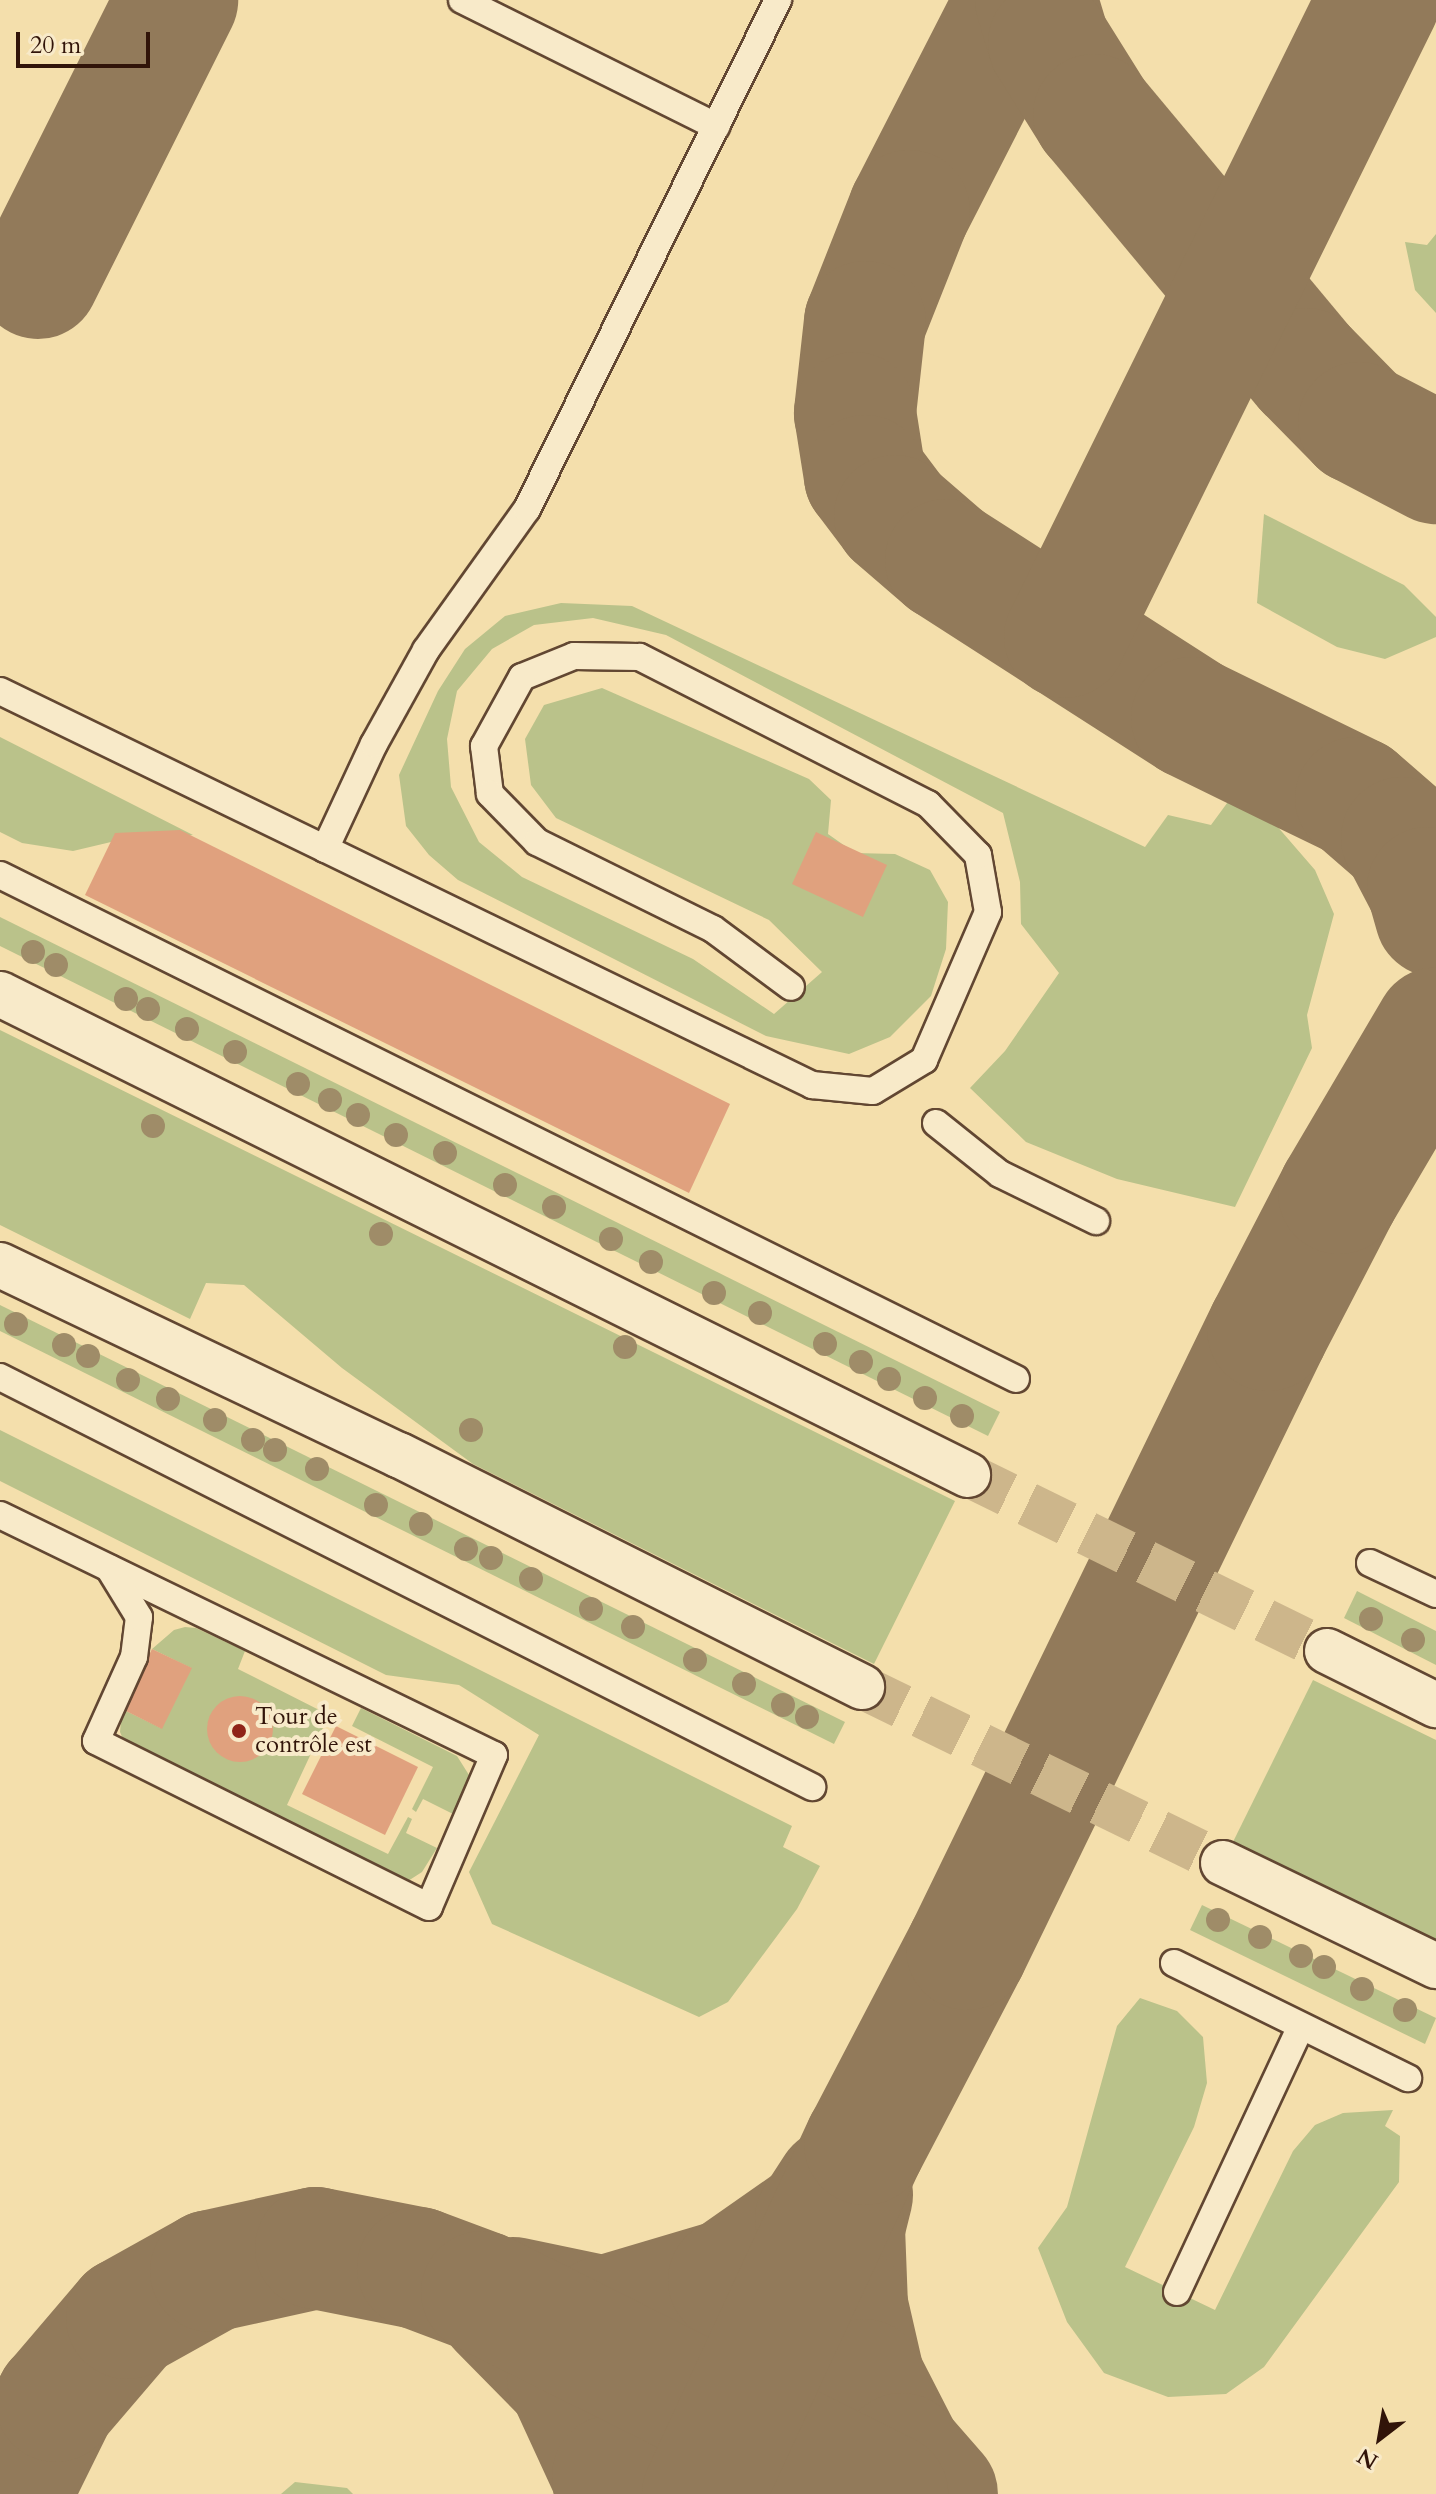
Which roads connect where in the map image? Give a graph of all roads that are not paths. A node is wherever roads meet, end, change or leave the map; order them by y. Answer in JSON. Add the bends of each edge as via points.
{"nodes":[{"id":1,"x":462,"y":0,"type":"edge"},
{"id":2,"x":778,"y":0,"type":"edge"},
{"id":3,"x":716,"y":126,"type":"junction"},
{"id":4,"x":0,"y":691,"type":"edge"},
{"id":5,"x":325,"y":849,"type":"junction"},
{"id":6,"x":0,"y":875,"type":"edge"},
{"id":7,"x":791,"y":987,"type":"dead end"},
{"id":8,"x":0,"y":994,"type":"edge"},
{"id":9,"x":936,"y":1123,"type":"dead end"},
{"id":10,"x":1096,"y":1221,"type":"dead end"},
{"id":11,"x":0,"y":1265,"type":"edge"},
{"id":12,"x":0,"y":1377,"type":"edge"},
{"id":13,"x":1016,"y":1379,"type":"dead end"},
{"id":14,"x":968,"y":1475,"type":"tunnel mouth"},
{"id":15,"x":0,"y":1515,"type":"edge"},
{"id":16,"x":1370,"y":1563,"type":"dead end"},
{"id":17,"x":109,"y":1568,"type":"junction"},
{"id":18,"x":1436,"y":1594,"type":"edge"},
{"id":19,"x":1327,"y":1651,"type":"tunnel mouth"},
{"id":20,"x":862,"y":1687,"type":"tunnel mouth"},
{"id":21,"x":1436,"y":1705,"type":"edge"},
{"id":22,"x":812,"y":1787,"type":"dead end"},
{"id":23,"x":1223,"y":1863,"type":"tunnel mouth"},
{"id":24,"x":1174,"y":1963,"type":"dead end"},
{"id":25,"x":1436,"y":1966,"type":"edge"},
{"id":26,"x":1301,"y":2026,"type":"junction"},
{"id":27,"x":1408,"y":2078,"type":"dead end"},
{"id":28,"x":1177,"y":2292,"type":"dead end"}],
"edges":[{"from":1,"to":3,"type":"lane"},
{"from":2,"to":3,"type":"lane"},
{"from":3,"to":5,"type":"lane","via":[[527,509],[426,650]]},
{"from":4,"to":5,"type":"lane"},
{"from":5,"to":7,"type":"lane","via":[[812,1085],[873,1091],[924,1060],[988,912],[978,855],[928,804],[639,657],[574,656],[522,677],[484,746],[490,794],[537,842],[713,929]]},
{"from":6,"to":13,"type":"lane"},
{"from":8,"to":14,"type":"main road"},
{"from":9,"to":10,"type":"lane","via":[[1000,1174]]},
{"from":11,"to":20,"type":"main road","via":[[399,1455]]},
{"from":12,"to":22,"type":"lane"},
{"from":15,"to":17,"type":"lane"},
{"from":16,"to":18,"type":"lane"},
{"from":17,"to":17,"type":"lane","via":[[139,1617],[134,1657],[96,1741],[429,1907],[494,1755]]},
{"from":19,"to":21,"type":"main road"},
{"from":23,"to":25,"type":"main road"},
{"from":24,"to":26,"type":"lane"},
{"from":26,"to":27,"type":"lane"},
{"from":26,"to":28,"type":"lane"}]}
